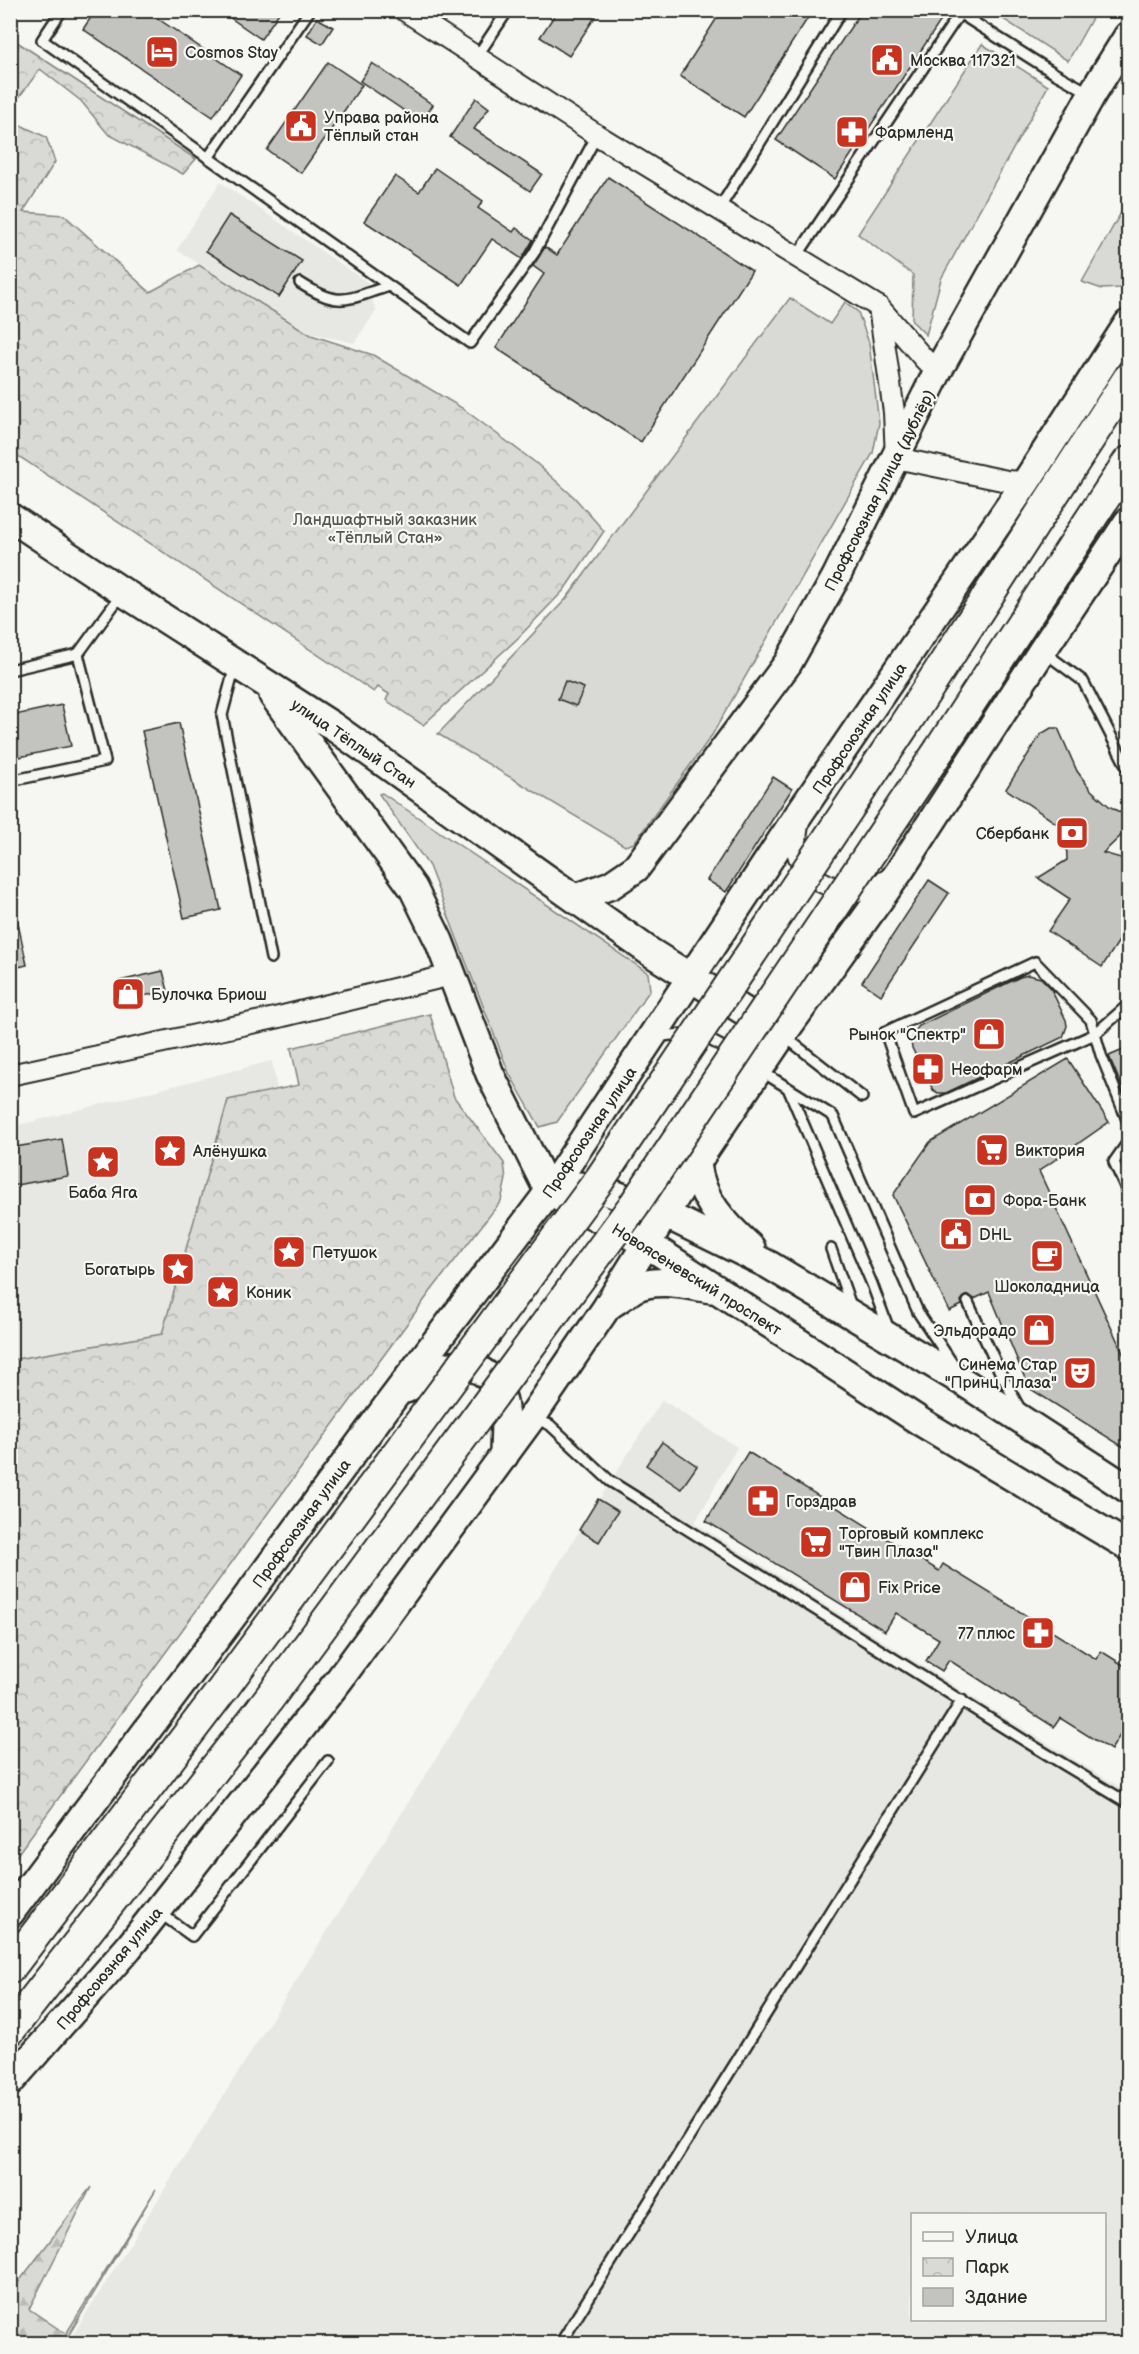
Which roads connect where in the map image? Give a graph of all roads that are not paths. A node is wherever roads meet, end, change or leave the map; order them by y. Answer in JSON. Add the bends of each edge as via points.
{"nodes":[{"id":1,"x":62,"y":10,"type":"edge"},
{"id":2,"x":310,"y":10,"type":"edge"},
{"id":3,"x":404,"y":10,"type":"edge"},
{"id":4,"x":508,"y":10,"type":"edge"},
{"id":5,"x":842,"y":10,"type":"edge"},
{"id":6,"x":959,"y":12,"type":"edge"},
{"id":7,"x":1128,"y":36,"type":"edge"},
{"id":8,"x":476,"y":58,"type":"junction"},
{"id":9,"x":1092,"y":94,"type":"junction"},
{"id":10,"x":597,"y":135,"type":"junction"},
{"id":11,"x":208,"y":158,"type":"junction"},
{"id":12,"x":719,"y":209,"type":"junction"},
{"id":13,"x":798,"y":256,"type":"junction"},
{"id":14,"x":300,"y":283,"type":"dead end"},
{"id":15,"x":389,"y":286,"type":"junction"},
{"id":16,"x":879,"y":307,"type":"junction"},
{"id":17,"x":1128,"y":324,"type":"edge"},
{"id":18,"x":939,"y":369,"type":"junction"},
{"id":19,"x":1128,"y":379,"type":"edge"},
{"id":20,"x":896,"y":458,"type":"junction"},
{"id":21,"x":1128,"y":462,"type":"edge"},
{"id":22,"x":1026,"y":482,"type":"junction"},
{"id":23,"x":10,"y":517,"type":"edge"},
{"id":24,"x":1125,"y":534,"type":"edge"},
{"id":25,"x":123,"y":592,"type":"junction"},
{"id":26,"x":1042,"y":651,"type":"junction"},
{"id":27,"x":78,"y":654,"type":"junction"},
{"id":28,"x":236,"y":663,"type":"junction"},
{"id":29,"x":10,"y":670,"type":"edge"},
{"id":30,"x":263,"y":682,"type":"junction"},
{"id":31,"x":1128,"y":769,"type":"edge"},
{"id":32,"x":10,"y":781,"type":"edge"},
{"id":33,"x":801,"y":811,"type":"junction"},
{"id":34,"x":899,"y":872,"type":"junction"},
{"id":35,"x":576,"y":898,"type":"junction"},
{"id":36,"x":271,"y":958,"type":"dead end"},
{"id":37,"x":451,"y":975,"type":"junction"},
{"id":38,"x":692,"y":978,"type":"junction"},
{"id":39,"x":1128,"y":1005,"type":"edge"},
{"id":40,"x":1095,"y":1034,"type":"junction"},
{"id":41,"x":652,"y":1037,"type":"junction"},
{"id":42,"x":788,"y":1039,"type":"junction"},
{"id":43,"x":750,"y":1064,"type":"junction"},
{"id":44,"x":10,"y":1075,"type":"edge"},
{"id":45,"x":788,"y":1088,"type":"junction"},
{"id":46,"x":862,"y":1097,"type":"dead end"},
{"id":47,"x":1128,"y":1122,"type":"edge"},
{"id":48,"x":1128,"y":1142,"type":"edge"},
{"id":49,"x":697,"y":1163,"type":"junction"},
{"id":50,"x":549,"y":1192,"type":"junction"},
{"id":51,"x":1128,"y":1193,"type":"edge"},
{"id":52,"x":665,"y":1214,"type":"junction"},
{"id":53,"x":647,"y":1244,"type":"junction"},
{"id":54,"x":831,"y":1249,"type":"dead end"},
{"id":55,"x":769,"y":1265,"type":"junction"},
{"id":56,"x":721,"y":1291,"type":"junction"},
{"id":57,"x":968,"y":1302,"type":"dead end"},
{"id":58,"x":608,"y":1307,"type":"junction"},
{"id":59,"x":855,"y":1317,"type":"junction"},
{"id":60,"x":893,"y":1340,"type":"junction"},
{"id":61,"x":965,"y":1383,"type":"junction"},
{"id":62,"x":391,"y":1401,"type":"junction"},
{"id":63,"x":532,"y":1417,"type":"junction"},
{"id":64,"x":1029,"y":1424,"type":"junction"},
{"id":65,"x":504,"y":1456,"type":"junction"},
{"id":66,"x":1128,"y":1488,"type":"edge"},
{"id":67,"x":1128,"y":1546,"type":"edge"},
{"id":68,"x":962,"y":1700,"type":"junction"},
{"id":69,"x":328,"y":1761,"type":"dead end"},
{"id":70,"x":1128,"y":1803,"type":"edge"},
{"id":71,"x":158,"y":1911,"type":"junction"},
{"id":72,"x":10,"y":1912,"type":"edge"},
{"id":73,"x":10,"y":1968,"type":"edge"},
{"id":74,"x":10,"y":2030,"type":"edge"},
{"id":75,"x":10,"y":2082,"type":"edge"},
{"id":76,"x":560,"y":2343,"type":"edge"}],
"edges":[{"from":1,"to":11,"type":"lane","via":[[42,40]]},
{"from":2,"to":11,"type":"lane"},
{"from":3,"to":8,"type":"street"},
{"from":4,"to":8,"type":"lane"},
{"from":5,"to":12,"type":"lane"},
{"from":6,"to":9,"type":"lane"},
{"from":6,"to":13,"type":"lane"},
{"from":7,"to":9,"type":"main road","name":"Профсоюзная улица (дублёр)"},
{"from":8,"to":10,"type":"street"},
{"from":9,"to":18,"type":"main road","name":"Профсоюзная улица (дублёр)"},
{"from":10,"to":12,"type":"street"},
{"from":10,"to":15,"type":"lane","via":[[534,253],[470,343]]},
{"from":11,"to":15,"type":"lane"},
{"from":12,"to":13,"type":"street"},
{"from":13,"to":16,"type":"street"},
{"from":14,"to":15,"type":"lane","via":[[321,296],[341,300]]},
{"from":16,"to":18,"type":"street","via":[[925,360]]},
{"from":16,"to":20,"type":"street","via":[[894,412]]},
{"from":17,"to":22,"type":"main road","name":"Профсоюзная улица"},
{"from":18,"to":20,"type":"main road","name":"Профсоюзная улица (дублёр)"},
{"from":19,"to":73,"type":"main road","name":"Профсоюзная улица","bridge":true,"via":[[905,724],[600,1179],[225,1686]]},
{"from":20,"to":22,"type":"street"},
{"from":20,"to":35,"type":"main road","name":"Профсоюзная улица (дублёр)","via":[[788,663],[636,868],[611,885]]},
{"from":21,"to":74,"type":"main road","bridge":true,"via":[[634,1205],[260,1712]]},
{"from":22,"to":33,"type":"main road","name":"Профсоюзная улица"},
{"from":23,"to":25,"type":"main road","name":"улица Тёплый Стан"},
{"from":24,"to":26,"type":"main road","name":"Профсоюзная улица"},
{"from":25,"to":27,"type":"lane"},
{"from":25,"to":28,"type":"main road","name":"улица Тёплый Стан"},
{"from":26,"to":31,"type":"lane","via":[[1083,681]]},
{"from":26,"to":34,"type":"main road","name":"Профсоюзная улица"},
{"from":27,"to":29,"type":"lane"},
{"from":27,"to":32,"type":"lane","via":[[105,761]]},
{"from":28,"to":30,"type":"main road","name":"улица Тёплый Стан"},
{"from":28,"to":36,"type":"lane","via":[[222,716]]},
{"from":30,"to":35,"type":"main road","name":"улица Тёплый Стан","via":[[331,725]]},
{"from":30,"to":37,"type":"main road","via":[[413,888]]},
{"from":33,"to":34,"type":"street","via":[[796,844],[801,862],[813,876],[850,891],[867,890]]},
{"from":33,"to":38,"type":"main road","name":"Профсоюзная улица"},
{"from":34,"to":42,"type":"main road","name":"Профсоюзная улица"},
{"from":35,"to":38,"type":"main road","name":"улица Тёплый Стан"},
{"from":37,"to":44,"type":"street","via":[[275,1018]]},
{"from":37,"to":50,"type":"main road","via":[[490,1074]]},
{"from":38,"to":41,"type":"main road","name":"Профсоюзная улица"},
{"from":38,"to":42,"type":"main road","name":"улица Тёплый Стан"},
{"from":39,"to":40,"type":"lane"},
{"from":40,"to":40,"type":"lane","via":[[1091,1020],[1035,962],[885,1032],[914,1114]]},
{"from":40,"to":47,"type":"lane"},
{"from":41,"to":43,"type":"lane","via":[[680,1033],[708,1037]]},
{"from":41,"to":50,"type":"main road","name":"Профсоюзная улица"},
{"from":42,"to":43,"type":"main road","name":"Профсоюзная улица"},
{"from":42,"to":46,"type":"lane"},
{"from":43,"to":45,"type":"lane"},
{"from":43,"to":49,"type":"main road","name":"Профсоюзная улица"},
{"from":45,"to":60,"type":"lane"},
{"from":45,"to":61,"type":"lane","via":[[833,1116],[918,1312]]},
{"from":48,"to":51,"type":"lane","via":[[1114,1162]]},
{"from":49,"to":52,"type":"main road","name":"Профсоюзная улица"},
{"from":49,"to":55,"type":"main road","via":[[700,1181],[717,1215]]},
{"from":50,"to":52,"type":"main road","name":"Новоясеневский проспект","via":[[579,1186],[611,1193]]},
{"from":50,"to":53,"type":"main road","name":"Новоясеневский проспект"},
{"from":50,"to":62,"type":"main road","name":"Профсоюзная улица"},
{"from":52,"to":53,"type":"main road","name":"Профсоюзная улица"},
{"from":52,"to":55,"type":"main road","name":"Новоясеневский проспект"},
{"from":53,"to":56,"type":"main road","name":"Новоясеневский проспект"},
{"from":53,"to":58,"type":"main road","name":"Профсоюзная улица"},
{"from":54,"to":59,"type":"lane"},
{"from":55,"to":59,"type":"main road","name":"Новоясеневский проспект"},
{"from":56,"to":58,"type":"main road","via":[[648,1283]]},
{"from":56,"to":67,"type":"main road","name":"Новоясеневский проспект","via":[[921,1422]]},
{"from":57,"to":64,"type":"lane"},
{"from":58,"to":63,"type":"main road","name":"Профсоюзная улица"},
{"from":59,"to":60,"type":"main road","name":"Новоясеневский проспект"},
{"from":60,"to":61,"type":"main road","name":"Новоясеневский проспект"},
{"from":61,"to":64,"type":"main road","name":"Новоясеневский проспект"},
{"from":62,"to":65,"type":"main road","via":[[423,1377],[451,1366],[474,1367],[495,1381],[504,1407]]},
{"from":62,"to":72,"type":"main road","name":"Профсоюзная улица"},
{"from":63,"to":65,"type":"main road","name":"Профсоюзная улица"},
{"from":63,"to":68,"type":"lane","via":[[550,1425],[610,1481]]},
{"from":64,"to":66,"type":"main road","name":"Новоясеневский проспект"},
{"from":65,"to":71,"type":"main road","name":"Профсоюзная улица","via":[[339,1680]]},
{"from":68,"to":70,"type":"lane"},
{"from":68,"to":76,"type":"lane"},
{"from":69,"to":71,"type":"lane","via":[[192,1936]]},
{"from":71,"to":75,"type":"main road","name":"Профсоюзная улица"}]}
